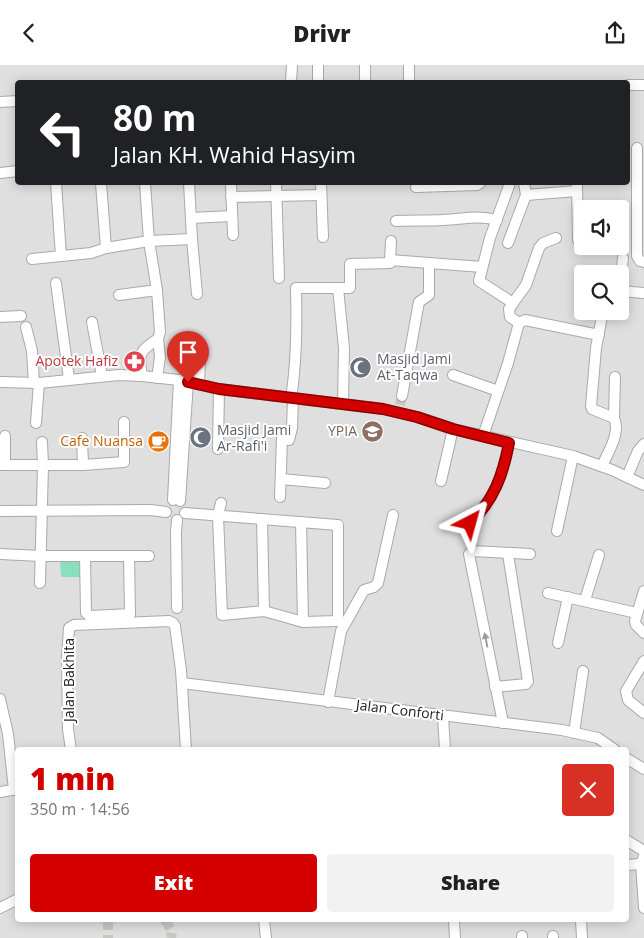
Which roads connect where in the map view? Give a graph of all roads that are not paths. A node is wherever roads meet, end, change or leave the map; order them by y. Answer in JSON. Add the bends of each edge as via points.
{"nodes":[{"id":1,"x":292,"y":65,"type":"edge"},
{"id":2,"x":318,"y":65,"type":"edge"},
{"id":3,"x":365,"y":65,"type":"edge"},
{"id":4,"x":409,"y":65,"type":"edge"},
{"id":5,"x":291,"y":80,"type":"edge"},
{"id":6,"x":318,"y":80,"type":"edge"},
{"id":7,"x":365,"y":80,"type":"edge"},
{"id":8,"x":409,"y":80,"type":"edge"},
{"id":9,"x":630,"y":85,"type":"edge"},
{"id":10,"x":644,"y":85,"type":"edge"},
{"id":11,"x":0,"y":101,"type":"edge"},
{"id":12,"x":15,"y":101,"type":"edge"},
{"id":13,"x":636,"y":148,"type":"edge"},
{"id":14,"x":15,"y":171,"type":"edge"},
{"id":15,"x":0,"y":173,"type":"edge"},
{"id":16,"x":56,"y":185,"type":"edge"},
{"id":17,"x":101,"y":185,"type":"edge"},
{"id":18,"x":145,"y":185,"type":"edge"},
{"id":19,"x":189,"y":185,"type":"edge"},
{"id":20,"x":231,"y":185,"type":"edge"},
{"id":21,"x":276,"y":185,"type":"edge"},
{"id":22,"x":321,"y":185,"type":"edge"},
{"id":23,"x":476,"y":185,"type":"edge"},
{"id":24,"x":509,"y":185,"type":"edge"},
{"id":25,"x":524,"y":185,"type":"edge"},
{"id":26,"x":416,"y":187,"type":"dead end"},
{"id":27,"x":577,"y":187,"type":"edge"},
{"id":28,"x":321,"y":195,"type":"junction"},
{"id":29,"x":526,"y":195,"type":"junction"},
{"id":30,"x":276,"y":196,"type":"junction"},
{"id":31,"x":232,"y":197,"type":"junction"},
{"id":32,"x":577,"y":200,"type":"edge"},
{"id":33,"x":232,"y":216,"type":"junction"},
{"id":34,"x":191,"y":218,"type":"junction"},
{"id":35,"x":497,"y":220,"type":"junction"},
{"id":36,"x":396,"y":221,"type":"dead end"},
{"id":37,"x":233,"y":235,"type":"dead end"},
{"id":38,"x":323,"y":237,"type":"dead end"},
{"id":39,"x":556,"y":238,"type":"dead end"},
{"id":40,"x":192,"y":239,"type":"junction"},
{"id":41,"x":149,"y":241,"type":"junction"},
{"id":42,"x":391,"y":241,"type":"dead end"},
{"id":43,"x":508,"y":243,"type":"dead end"},
{"id":44,"x":106,"y":248,"type":"junction"},
{"id":45,"x":61,"y":256,"type":"junction"},
{"id":46,"x":622,"y":257,"type":"dead end"},
{"id":47,"x":32,"y":259,"type":"dead end"},
{"id":48,"x":641,"y":259,"type":"edge"},
{"id":49,"x":390,"y":260,"type":"junction"},
{"id":50,"x":429,"y":263,"type":"junction"},
{"id":51,"x":621,"y":265,"type":"edge"},
{"id":52,"x":482,"y":267,"type":"junction"},
{"id":53,"x":279,"y":277,"type":"dead end"},
{"id":54,"x":56,"y":283,"type":"dead end"},
{"id":55,"x":338,"y":288,"type":"junction"},
{"id":56,"x":157,"y":290,"type":"junction"},
{"id":57,"x":629,"y":292,"type":"edge"},
{"id":58,"x":644,"y":293,"type":"edge"},
{"id":59,"x":197,"y":294,"type":"dead end"},
{"id":60,"x":119,"y":295,"type":"dead end"},
{"id":61,"x":513,"y":303,"type":"junction"},
{"id":62,"x":21,"y":316,"type":"dead end"},
{"id":63,"x":0,"y":317,"type":"edge"},
{"id":64,"x":601,"y":320,"type":"edge"},
{"id":65,"x":92,"y":322,"type":"dead end"},
{"id":66,"x":519,"y":323,"type":"junction"},
{"id":67,"x":26,"y":327,"type":"dead end"},
{"id":68,"x":598,"y":335,"type":"junction"},
{"id":69,"x":158,"y":339,"type":"junction"},
{"id":70,"x":200,"y":360,"type":"dead end"},
{"id":71,"x":453,"y":375,"type":"dead end"},
{"id":72,"x":142,"y":376,"type":"junction"},
{"id":73,"x":102,"y":377,"type":"junction"},
{"id":74,"x":615,"y":377,"type":"dead end"},
{"id":75,"x":157,"y":378,"type":"junction"},
{"id":76,"x":69,"y":379,"type":"junction"},
{"id":77,"x":183,"y":381,"type":"junction"},
{"id":78,"x":0,"y":382,"type":"edge"},
{"id":79,"x":36,"y":383,"type":"junction"},
{"id":80,"x":199,"y":384,"type":"junction"},
{"id":81,"x":219,"y":389,"type":"junction"},
{"id":82,"x":498,"y":391,"type":"junction"},
{"id":83,"x":292,"y":398,"type":"junction"},
{"id":84,"x":343,"y":404,"type":"junction"},
{"id":85,"x":400,"y":404,"type":"junction"},
{"id":86,"x":614,"y":418,"type":"junction"},
{"id":87,"x":124,"y":422,"type":"dead end"},
{"id":88,"x":36,"y":423,"type":"dead end"},
{"id":89,"x":453,"y":429,"type":"junction"},
{"id":90,"x":5,"y":436,"type":"dead end"},
{"id":91,"x":483,"y":437,"type":"junction"},
{"id":92,"x":82,"y":438,"type":"dead end"},
{"id":93,"x":42,"y":442,"type":"dead end"},
{"id":94,"x":509,"y":443,"type":"junction"},
{"id":95,"x":644,"y":443,"type":"edge"},
{"id":96,"x":218,"y":449,"type":"dead end"},
{"id":97,"x":574,"y":456,"type":"junction"},
{"id":98,"x":2,"y":460,"type":"edge"},
{"id":99,"x":43,"y":465,"type":"junction"},
{"id":100,"x":83,"y":465,"type":"junction"},
{"id":101,"x":602,"y":466,"type":"junction"},
{"id":102,"x":626,"y":477,"type":"junction"},
{"id":103,"x":281,"y":479,"type":"junction"},
{"id":104,"x":441,"y":481,"type":"dead end"},
{"id":105,"x":324,"y":483,"type":"dead end"},
{"id":106,"x":644,"y":485,"type":"edge"},
{"id":107,"x":280,"y":497,"type":"dead end"},
{"id":108,"x":221,"y":503,"type":"dead end"},
{"id":109,"x":178,"y":510,"type":"junction"},
{"id":110,"x":0,"y":511,"type":"edge"},
{"id":111,"x":43,"y":511,"type":"junction"},
{"id":112,"x":218,"y":515,"type":"junction"},
{"id":113,"x":393,"y":515,"type":"dead end"},
{"id":114,"x":262,"y":519,"type":"junction"},
{"id":115,"x":301,"y":522,"type":"junction"},
{"id":116,"x":470,"y":523,"type":"dead end"},
{"id":117,"x":557,"y":531,"type":"dead end"},
{"id":118,"x":508,"y":554,"type":"junction"},
{"id":119,"x":0,"y":555,"type":"edge"},
{"id":120,"x":530,"y":555,"type":"dead end"},
{"id":121,"x":599,"y":555,"type":"dead end"},
{"id":122,"x":41,"y":556,"type":"junction"},
{"id":123,"x":129,"y":556,"type":"junction"},
{"id":124,"x":149,"y":556,"type":"dead end"},
{"id":125,"x":84,"y":557,"type":"junction"},
{"id":126,"x":40,"y":583,"type":"dead end"},
{"id":127,"x":644,"y":591,"type":"edge"},
{"id":128,"x":548,"y":593,"type":"dead end"},
{"id":129,"x":568,"y":597,"type":"junction"},
{"id":130,"x":585,"y":600,"type":"junction"},
{"id":131,"x":177,"y":608,"type":"dead end"},
{"id":132,"x":264,"y":611,"type":"junction"},
{"id":133,"x":637,"y":613,"type":"junction"},
{"id":134,"x":303,"y":621,"type":"junction"},
{"id":135,"x":644,"y":633,"type":"edge"},
{"id":136,"x":558,"y":643,"type":"dead end"},
{"id":137,"x":644,"y":661,"type":"edge"},
{"id":138,"x":583,"y":671,"type":"dead end"},
{"id":139,"x":182,"y":683,"type":"junction"},
{"id":140,"x":495,"y":687,"type":"junction"},
{"id":141,"x":1,"y":701,"type":"edge"},
{"id":142,"x":328,"y":702,"type":"junction"},
{"id":143,"x":644,"y":713,"type":"edge"},
{"id":144,"x":443,"y":716,"type":"junction"},
{"id":145,"x":503,"y":723,"type":"junction"},
{"id":146,"x":574,"y":733,"type":"junction"},
{"id":147,"x":4,"y":735,"type":"edge"},
{"id":148,"x":71,"y":747,"type":"edge"},
{"id":149,"x":186,"y":747,"type":"edge"},
{"id":150,"x":445,"y":747,"type":"edge"},
{"id":151,"x":611,"y":747,"type":"edge"},
{"id":152,"x":629,"y":760,"type":"edge"},
{"id":153,"x":644,"y":769,"type":"edge"},
{"id":154,"x":15,"y":784,"type":"edge"},
{"id":155,"x":15,"y":789,"type":"edge"},
{"id":156,"x":0,"y":792,"type":"edge"},
{"id":157,"x":629,"y":842,"type":"edge"},
{"id":158,"x":644,"y":851,"type":"edge"},
{"id":159,"x":642,"y":860,"type":"edge"},
{"id":160,"x":629,"y":864,"type":"edge"},
{"id":161,"x":15,"y":900,"type":"edge"},
{"id":162,"x":0,"y":907,"type":"edge"},
{"id":163,"x":644,"y":908,"type":"edge"},
{"id":164,"x":264,"y":922,"type":"edge"},
{"id":165,"x":454,"y":922,"type":"edge"},
{"id":166,"x":580,"y":922,"type":"edge"},
{"id":167,"x":266,"y":938,"type":"edge"},
{"id":168,"x":455,"y":938,"type":"edge"},
{"id":169,"x":582,"y":938,"type":"edge"}],
"edges":[{"from":1,"to":5,"type":"street"},
{"from":2,"to":6,"type":"street"},
{"from":3,"to":7,"type":"street"},
{"from":4,"to":8,"type":"street"},
{"from":9,"to":10,"type":"street"},
{"from":11,"to":12,"type":"street"},
{"from":13,"to":48,"type":"street"},
{"from":14,"to":15,"type":"street"},
{"from":16,"to":45,"type":"street"},
{"from":17,"to":44,"type":"street"},
{"from":18,"to":41,"type":"street"},
{"from":19,"to":34,"type":"street"},
{"from":20,"to":31,"type":"street"},
{"from":21,"to":30,"type":"street"},
{"from":22,"to":28,"type":"street"},
{"from":23,"to":26,"type":"street"},
{"from":24,"to":35,"type":"street"},
{"from":25,"to":29,"type":"street"},
{"from":27,"to":29,"type":"street"},
{"from":27,"to":32,"type":"street"},
{"from":28,"to":30,"type":"street"},
{"from":28,"to":38,"type":"street"},
{"from":29,"to":43,"type":"street"},
{"from":30,"to":31,"type":"street"},
{"from":30,"to":53,"type":"street"},
{"from":31,"to":33,"type":"street"},
{"from":33,"to":34,"type":"street"},
{"from":33,"to":37,"type":"street"},
{"from":34,"to":40,"type":"street"},
{"from":35,"to":36,"type":"street","via":[[483,216]]},
{"from":35,"to":52,"type":"street"},
{"from":39,"to":61,"type":"street","via":[[539,247],[526,285]]},
{"from":40,"to":41,"type":"street"},
{"from":40,"to":59,"type":"street"},
{"from":41,"to":44,"type":"street"},
{"from":41,"to":56,"type":"street"},
{"from":42,"to":49,"type":"street"},
{"from":44,"to":45,"type":"street"},
{"from":45,"to":47,"type":"street"},
{"from":46,"to":51,"type":"street"},
{"from":49,"to":50,"type":"street"},
{"from":49,"to":55,"type":"street","via":[[390,263],[350,264],[350,288]]},
{"from":50,"to":52,"type":"street"},
{"from":50,"to":85,"type":"street","via":[[429,295],[418,304]]},
{"from":52,"to":61,"type":"street","via":[[479,281]]},
{"from":54,"to":76,"type":"street"},
{"from":55,"to":83,"type":"street","via":[[296,288],[297,334]]},
{"from":55,"to":84,"type":"street","via":[[344,348]]},
{"from":56,"to":60,"type":"street"},
{"from":56,"to":69,"type":"street"},
{"from":57,"to":58,"type":"street"},
{"from":61,"to":66,"type":"street","via":[[509,309],[510,317]]},
{"from":62,"to":63,"type":"street"},
{"from":64,"to":68,"type":"street"},
{"from":65,"to":73,"type":"street"},
{"from":66,"to":68,"type":"street","via":[[525,320]]},
{"from":66,"to":82,"type":"street"},
{"from":67,"to":79,"type":"street"},
{"from":68,"to":86,"type":"street","via":[[591,406]]},
{"from":69,"to":72,"type":"street","via":[[144,348],[139,358]]},
{"from":69,"to":75,"type":"street"},
{"from":70,"to":80,"type":"street"},
{"from":71,"to":82,"type":"street"},
{"from":72,"to":73,"type":"street"},
{"from":72,"to":75,"type":"street"},
{"from":73,"to":76,"type":"street"},
{"from":74,"to":86,"type":"street"},
{"from":75,"to":77,"type":"street"},
{"from":76,"to":79,"type":"street"},
{"from":77,"to":80,"type":"street"},
{"from":77,"to":109,"type":"street"},
{"from":78,"to":79,"type":"street"},
{"from":79,"to":88,"type":"street"},
{"from":80,"to":81,"type":"street"},
{"from":81,"to":83,"type":"street"},
{"from":81,"to":96,"type":"street"},
{"from":82,"to":91,"type":"street"},
{"from":83,"to":84,"type":"street"},
{"from":83,"to":103,"type":"street","via":[[289,440],[282,438]]},
{"from":84,"to":85,"type":"street"},
{"from":85,"to":89,"type":"street"},
{"from":86,"to":101,"type":"street","via":[[614,439]]},
{"from":87,"to":100,"type":"street","via":[[124,462]]},
{"from":89,"to":91,"type":"street"},
{"from":89,"to":104,"type":"street"},
{"from":90,"to":98,"type":"street"},
{"from":91,"to":94,"type":"street"},
{"from":92,"to":100,"type":"street"},
{"from":93,"to":99,"type":"street"},
{"from":94,"to":97,"type":"street"},
{"from":94,"to":116,"type":"street","via":[[498,485]]},
{"from":95,"to":102,"type":"street"},
{"from":97,"to":101,"type":"street"},
{"from":97,"to":117,"type":"street"},
{"from":98,"to":99,"type":"street"},
{"from":99,"to":100,"type":"street"},
{"from":99,"to":111,"type":"street"},
{"from":101,"to":102,"type":"street"},
{"from":102,"to":106,"type":"street"},
{"from":103,"to":105,"type":"street"},
{"from":103,"to":107,"type":"street"},
{"from":108,"to":112,"type":"street"},
{"from":109,"to":111,"type":"street"},
{"from":109,"to":112,"type":"street"},
{"from":109,"to":131,"type":"street"},
{"from":110,"to":111,"type":"street"},
{"from":111,"to":122,"type":"street"},
{"from":112,"to":114,"type":"street"},
{"from":112,"to":132,"type":"street","via":[[222,615]]},
{"from":113,"to":142,"type":"street","via":[[378,583],[364,590],[340,631]]},
{"from":114,"to":115,"type":"street"},
{"from":114,"to":132,"type":"street"},
{"from":115,"to":134,"type":"street"},
{"from":115,"to":134,"type":"street","via":[[338,525],[338,621]]},
{"from":118,"to":120,"type":"street"},
{"from":118,"to":140,"type":"street","via":[[528,681],[526,684]]},
{"from":140,"to":118,"type":"street","one_way":true,"via":[[470,554],[472,551]]},
{"from":119,"to":122,"type":"street"},
{"from":121,"to":130,"type":"street"},
{"from":122,"to":125,"type":"street"},
{"from":122,"to":126,"type":"street"},
{"from":123,"to":124,"type":"street"},
{"from":123,"to":125,"type":"street"},
{"from":123,"to":125,"type":"street","via":[[130,614],[90,615],[86,613]]},
{"from":127,"to":133,"type":"street"},
{"from":128,"to":129,"type":"street"},
{"from":129,"to":130,"type":"street"},
{"from":129,"to":136,"type":"street"},
{"from":130,"to":133,"type":"street"},
{"from":132,"to":134,"type":"street"},
{"from":133,"to":135,"type":"street","via":[[636,625]]},
{"from":137,"to":143,"type":"street","via":[[626,691],[628,700]]},
{"from":138,"to":146,"type":"street"},
{"from":139,"to":142,"type":"street","name":"Jalan Conforti"},
{"from":139,"to":148,"type":"street","name":"Jalan Bakhita","via":[[173,623],[74,625],[70,629],[68,658]]},
{"from":139,"to":149,"type":"street"},
{"from":140,"to":145,"type":"street"},
{"from":141,"to":147,"type":"street"},
{"from":142,"to":144,"type":"street","name":"Jalan Conforti"},
{"from":144,"to":145,"type":"street","name":"Jalan Conforti"},
{"from":144,"to":150,"type":"street"},
{"from":145,"to":146,"type":"street","name":"Jalan Conforti"},
{"from":146,"to":151,"type":"street","name":"Jalan Conforti","via":[[598,738]]},
{"from":147,"to":154,"type":"street"},
{"from":152,"to":153,"type":"street"},
{"from":155,"to":156,"type":"street"},
{"from":157,"to":158,"type":"street"},
{"from":159,"to":160,"type":"street"},
{"from":159,"to":163,"type":"street"},
{"from":161,"to":162,"type":"street"},
{"from":164,"to":167,"type":"street"},
{"from":165,"to":168,"type":"street"},
{"from":166,"to":169,"type":"street"}]}
